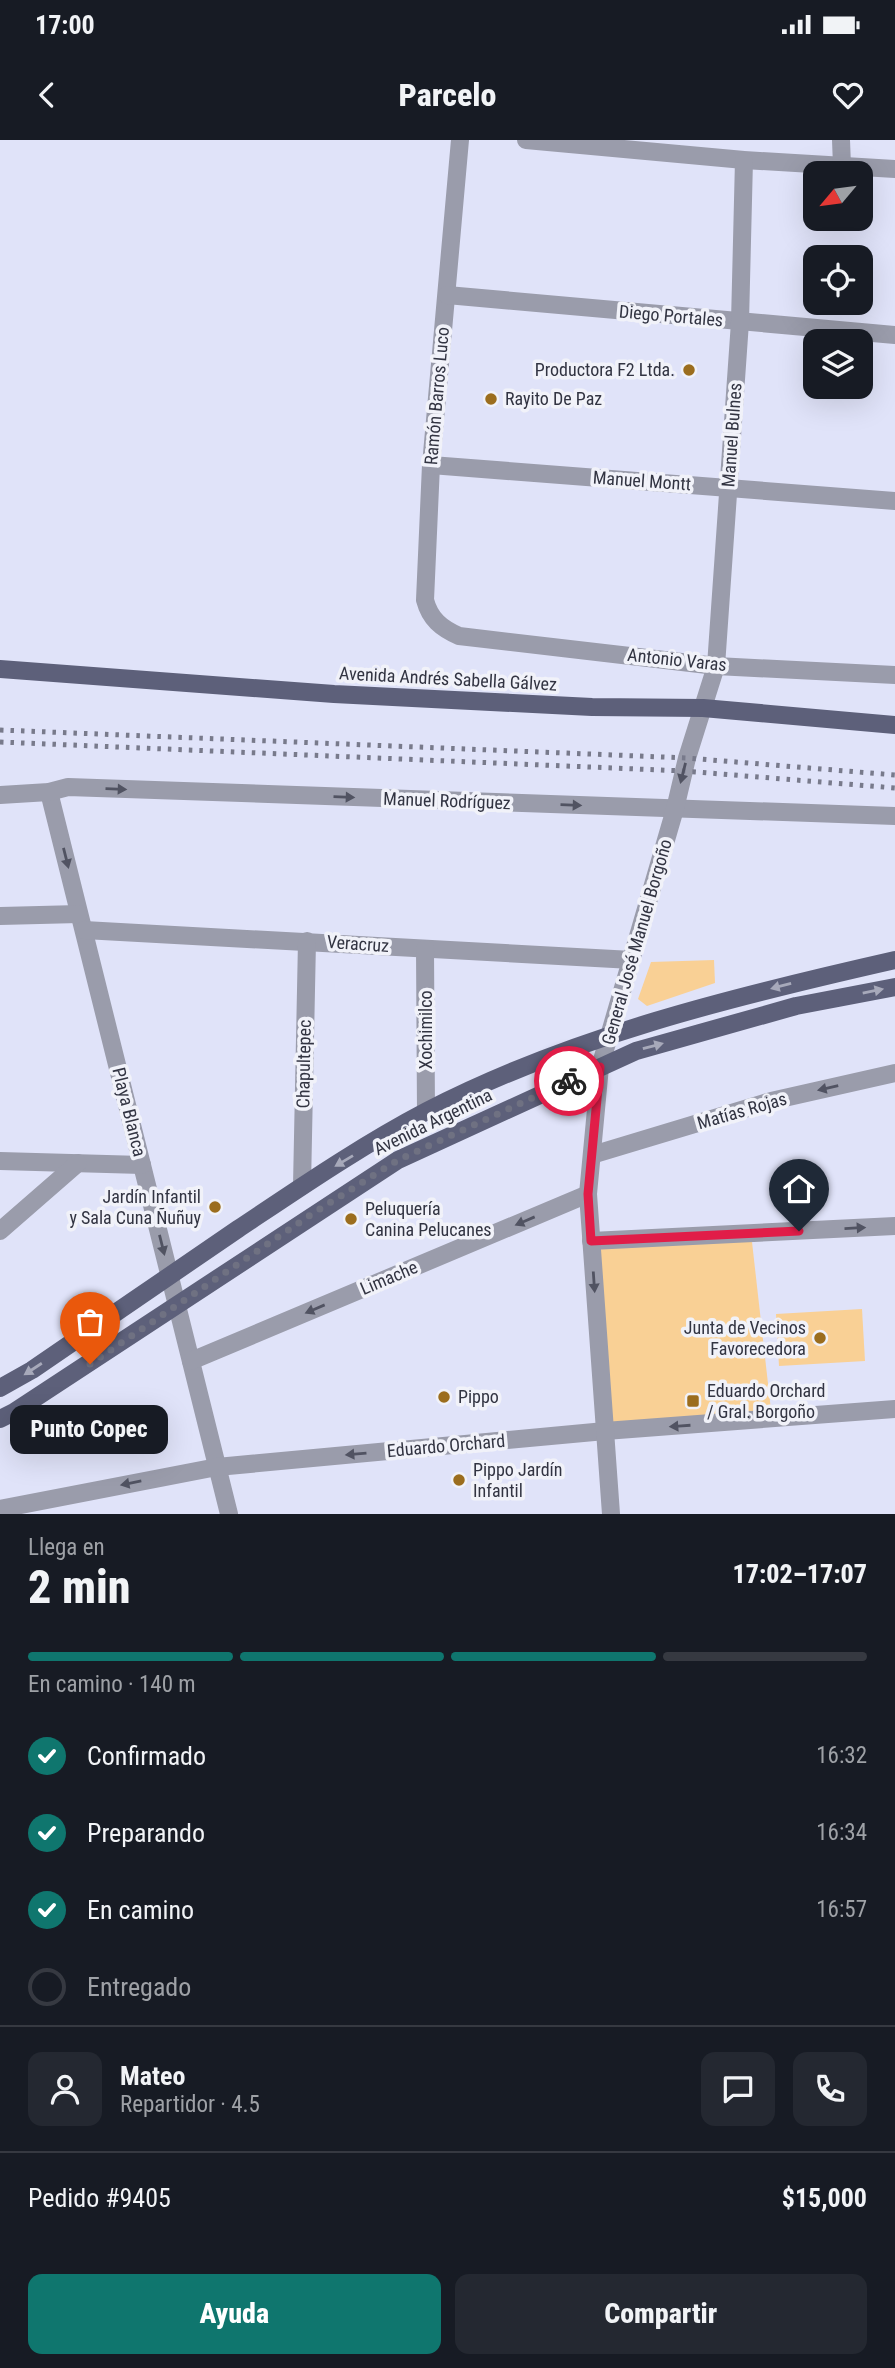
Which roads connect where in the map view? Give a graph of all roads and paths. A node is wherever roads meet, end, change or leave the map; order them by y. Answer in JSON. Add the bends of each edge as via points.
{"nodes":[{"id":1,"x":460,"y":140,"type":"edge"},
{"id":2,"x":526,"y":140,"type":"edge"},
{"id":3,"x":841,"y":140,"type":"edge"},
{"id":4,"x":716,"y":149,"type":"edge"},
{"id":5,"x":744,"y":160,"type":"junction"},
{"id":6,"x":842,"y":161,"type":"edge"},
{"id":7,"x":803,"y":164,"type":"edge"},
{"id":8,"x":873,"y":168,"type":"edge"},
{"id":9,"x":895,"y":169,"type":"edge"},
{"id":10,"x":447,"y":295,"type":"junction"},
{"id":11,"x":740,"y":322,"type":"junction"},
{"id":12,"x":895,"y":335,"type":"edge"},
{"id":13,"x":431,"y":465,"type":"junction"},
{"id":14,"x":729,"y":487,"type":"junction"},
{"id":15,"x":895,"y":501,"type":"edge"},
{"id":16,"x":459,"y":636,"type":"joint"},
{"id":17,"x":716,"y":666,"type":"junction"},
{"id":18,"x":0,"y":669,"type":"edge"},
{"id":19,"x":895,"y":675,"type":"edge"},
{"id":20,"x":703,"y":708,"type":"junction"},
{"id":21,"x":895,"y":724,"type":"edge"},
{"id":22,"x":49,"y":792,"type":"junction"},
{"id":23,"x":0,"y":795,"type":"edge"},
{"id":24,"x":675,"y":809,"type":"junction"},
{"id":25,"x":895,"y":816,"type":"edge"},
{"id":26,"x":0,"y":916,"type":"edge"},
{"id":27,"x":82,"y":922,"type":"junction"},
{"id":28,"x":307,"y":941,"type":"junction"},
{"id":29,"x":425,"y":949,"type":"junction"},
{"id":30,"x":632,"y":960,"type":"junction"},
{"id":31,"x":895,"y":960,"type":"edge"},
{"id":32,"x":895,"y":986,"type":"edge"},
{"id":33,"x":611,"y":1035,"type":"junction"},
{"id":34,"x":600,"y":1067,"type":"junction"},
{"id":35,"x":895,"y":1073,"type":"edge"},
{"id":36,"x":426,"y":1112,"type":"junction"},
{"id":37,"x":592,"y":1155,"type":"junction"},
{"id":38,"x":0,"y":1161,"type":"edge"},
{"id":39,"x":78,"y":1163,"type":"junction"},
{"id":40,"x":142,"y":1165,"type":"junction"},
{"id":41,"x":302,"y":1186,"type":"junction"},
{"id":42,"x":588,"y":1194,"type":"junction"},
{"id":43,"x":895,"y":1226,"type":"edge"},
{"id":44,"x":0,"y":1231,"type":"edge"},
{"id":45,"x":591,"y":1241,"type":"junction"},
{"id":46,"x":170,"y":1276,"type":"junction"},
{"id":47,"x":177,"y":1307,"type":"junction"},
{"id":48,"x":191,"y":1361,"type":"junction"},
{"id":49,"x":0,"y":1388,"type":"edge"},
{"id":50,"x":895,"y":1409,"type":"edge"},
{"id":51,"x":0,"y":1419,"type":"edge"},
{"id":52,"x":605,"y":1431,"type":"junction"},
{"id":53,"x":217,"y":1467,"type":"junction"},
{"id":54,"x":0,"y":1509,"type":"edge"},
{"id":55,"x":229,"y":1514,"type":"edge"},
{"id":56,"x":611,"y":1514,"type":"edge"}],
"edges":[{"from":1,"to":10,"type":"street","name":"Ramón Barros Luco"},
{"from":2,"to":4,"type":"street"},
{"from":3,"to":6,"type":"street"},
{"from":4,"to":5,"type":"street"},
{"from":5,"to":7,"type":"street"},
{"from":5,"to":11,"type":"street","name":"Manuel Bulnes"},
{"from":8,"to":9,"type":"street"},
{"from":10,"to":11,"type":"street","name":"Diego Portales"},
{"from":10,"to":13,"type":"street","name":"Ramón Barros Luco"},
{"from":11,"to":12,"type":"street","name":"Diego Portales"},
{"from":11,"to":14,"type":"street","name":"Manuel Bulnes"},
{"from":13,"to":14,"type":"street","name":"Manuel Montt"},
{"from":13,"to":16,"type":"street","name":"Ramón Barros Luco","via":[[425,600],[429,614]]},
{"from":14,"to":15,"type":"street","name":"Manuel Montt"},
{"from":14,"to":17,"type":"street","name":"Manuel Bulnes"},
{"from":16,"to":17,"type":"street","name":"Antonio Varas"},
{"from":17,"to":19,"type":"street","name":"Antonio Varas"},
{"from":17,"to":20,"type":"street","name":"Manuel Bulnes"},
{"from":18,"to":20,"type":"main road","name":"Avenida Andrés Sabella Gálvez","via":[[334,694]]},
{"from":20,"to":21,"type":"main road","name":"Avenida Andrés Sabella Gálvez"},
{"from":20,"to":24,"type":"street","name":"General José Manuel Borgoño","one_way":true},
{"from":22,"to":23,"type":"street","name":"Manuel Rodríguez"},
{"from":22,"to":24,"type":"street","name":"Manuel Rodríguez","one_way":true,"via":[[68,787]]},
{"from":22,"to":27,"type":"street","name":"Playa Blanca","one_way":true},
{"from":24,"to":25,"type":"street","name":"Manuel Rodríguez"},
{"from":24,"to":30,"type":"street","name":"General José Manuel Borgoño"},
{"from":26,"to":27,"type":"street","name":"Veracruz"},
{"from":27,"to":28,"type":"street","name":"Veracruz"},
{"from":27,"to":40,"type":"street","name":"Playa Blanca"},
{"from":28,"to":29,"type":"street","name":"Veracruz"},
{"from":28,"to":41,"type":"street","name":"Chapultepec"},
{"from":29,"to":30,"type":"street","name":"Veracruz"},
{"from":29,"to":36,"type":"street","name":"Xochimilco"},
{"from":30,"to":33,"type":"street","name":"General José Manuel Borgoño"},
{"from":31,"to":33,"type":"main road","name":"Avenida Argentina","one_way":true,"via":[[788,984]]},
{"from":34,"to":32,"type":"main road","name":"Avenida Argentina","one_way":true,"via":[[636,1051],[784,1010]]},
{"from":33,"to":34,"type":"street","name":"General José Manuel Borgoño"},
{"from":33,"to":36,"type":"main road","name":"Avenida Argentina"},
{"from":34,"to":37,"type":"street","name":"General José Manuel Borgoño"},
{"from":34,"to":47,"type":"main road","name":"Avenida Argentina","via":[[398,1160]]},
{"from":35,"to":37,"type":"street","name":"Matías Rojas","one_way":true,"via":[[771,1101]]},
{"from":36,"to":41,"type":"main road","name":"Avenida Argentina","one_way":true},
{"from":37,"to":42,"type":"street","name":"General José Manuel Borgoño"},
{"from":38,"to":39,"type":"street"},
{"from":39,"to":40,"type":"street"},
{"from":39,"to":44,"type":"street"},
{"from":40,"to":46,"type":"street","name":"Playa Blanca","one_way":true},
{"from":41,"to":46,"type":"main road","name":"Avenida Argentina"},
{"from":42,"to":45,"type":"street","name":"General José Manuel Borgoño"},
{"from":42,"to":48,"type":"street","name":"Limache","one_way":true},
{"from":45,"to":43,"type":"street","one_way":true},
{"from":45,"to":52,"type":"street","name":"General José Manuel Borgoño","one_way":true},
{"from":46,"to":47,"type":"street","name":"Playa Blanca"},
{"from":46,"to":49,"type":"main road","name":"Avenida Argentina","one_way":true},
{"from":47,"to":48,"type":"street","name":"Playa Blanca"},
{"from":47,"to":51,"type":"main road","name":"Avenida Argentina"},
{"from":48,"to":53,"type":"street","name":"Playa Blanca"},
{"from":50,"to":52,"type":"street","name":"Eduardo Orchard","one_way":true},
{"from":52,"to":53,"type":"street","name":"Eduardo Orchard","one_way":true},
{"from":52,"to":56,"type":"street","name":"General José Manuel Borgoño"},
{"from":53,"to":54,"type":"street","name":"Eduardo Orchard","one_way":true},
{"from":53,"to":55,"type":"street","name":"Playa Blanca"}]}
